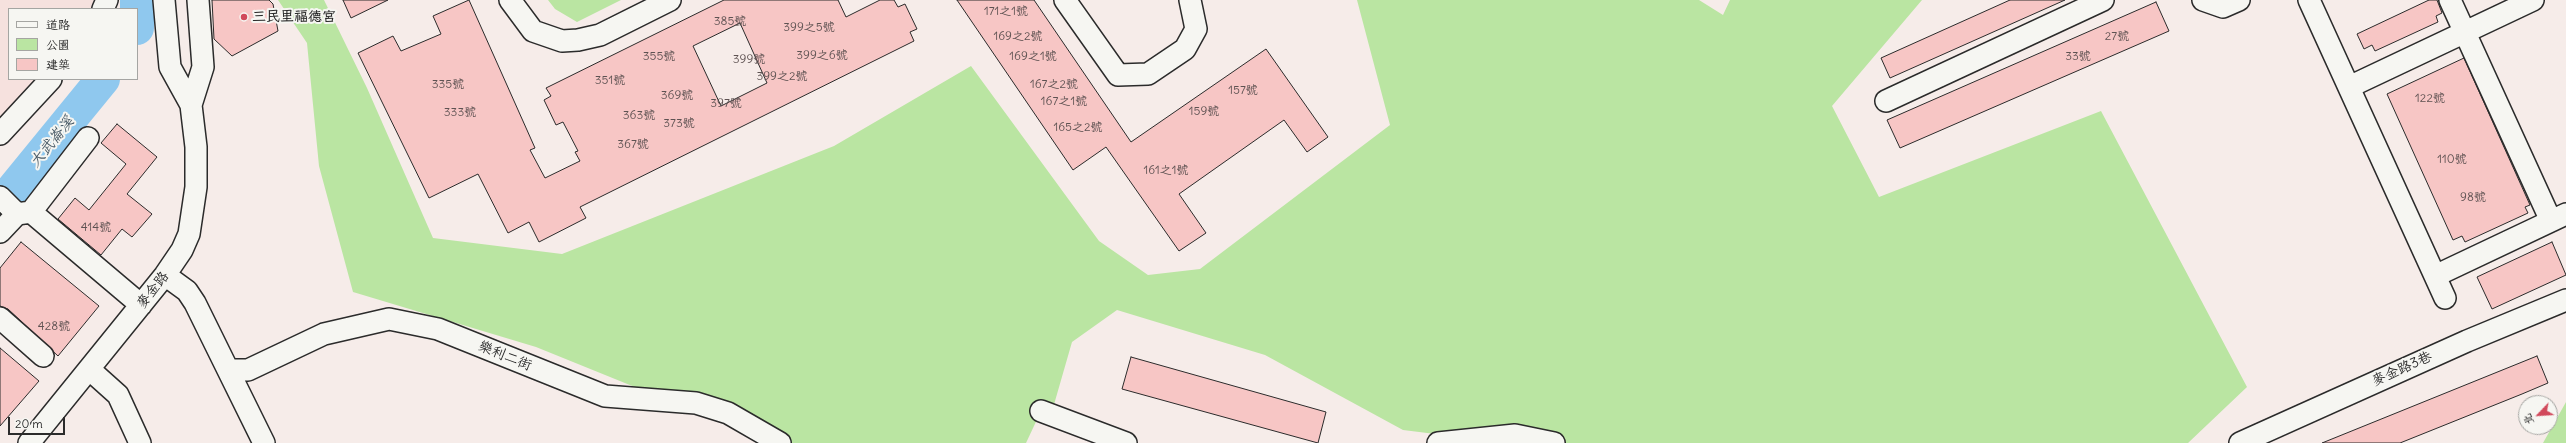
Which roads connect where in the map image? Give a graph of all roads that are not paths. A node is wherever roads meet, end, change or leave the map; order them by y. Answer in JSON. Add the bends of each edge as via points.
{"nodes":[{"id":1,"x":164,"y":0,"type":"edge"},
{"id":2,"x":198,"y":0,"type":"edge"},
{"id":3,"x":510,"y":0,"type":"edge"},
{"id":4,"x":670,"y":0,"type":"edge"},
{"id":5,"x":1065,"y":0,"type":"edge"},
{"id":6,"x":1190,"y":0,"type":"edge"},
{"id":7,"x":2103,"y":0,"type":"edge"},
{"id":8,"x":2204,"y":0,"type":"edge"},
{"id":9,"x":2239,"y":0,"type":"edge"},
{"id":10,"x":2309,"y":0,"type":"edge"},
{"id":11,"x":2450,"y":0,"type":"edge"},
{"id":12,"x":2533,"y":0,"type":"edge"},
{"id":13,"x":2465,"y":33,"type":"junction"},
{"id":14,"x":49,"y":80,"type":"edge"},
{"id":15,"x":2349,"y":86,"type":"junction"},
{"id":16,"x":1886,"y":101,"type":"dead end"},
{"id":17,"x":191,"y":105,"type":"junction"},
{"id":18,"x":0,"y":134,"type":"edge"},
{"id":19,"x":88,"y":138,"type":"dead end"},
{"id":20,"x":0,"y":197,"type":"edge"},
{"id":21,"x":24,"y":213,"type":"junction"},
{"id":22,"x":2558,"y":217,"type":"edge"},
{"id":23,"x":0,"y":232,"type":"edge"},
{"id":24,"x":166,"y":275,"type":"junction"},
{"id":25,"x":2435,"y":276,"type":"junction"},
{"id":26,"x":2446,"y":298,"type":"dead end"},
{"id":27,"x":2566,"y":300,"type":"edge"},
{"id":28,"x":141,"y":305,"type":"junction"},
{"id":29,"x":0,"y":318,"type":"edge"},
{"id":30,"x":43,"y":356,"type":"dead end"},
{"id":31,"x":89,"y":370,"type":"junction"},
{"id":32,"x":228,"y":370,"type":"junction"},
{"id":33,"x":1041,"y":411,"type":"dead end"},
{"id":34,"x":29,"y":443,"type":"edge"},
{"id":35,"x":140,"y":443,"type":"edge"},
{"id":36,"x":264,"y":443,"type":"edge"},
{"id":37,"x":780,"y":443,"type":"edge"},
{"id":38,"x":1126,"y":443,"type":"edge"},
{"id":39,"x":1438,"y":443,"type":"edge"},
{"id":40,"x":1554,"y":443,"type":"edge"},
{"id":41,"x":2240,"y":443,"type":"edge"}],
"edges":[{"from":1,"to":17,"type":"street","name":"麥金路","via":[[170,67]]},
{"from":2,"to":17,"type":"street","name":"麥金路","via":[[203,68]]},
{"from":3,"to":4,"type":"street","via":[[533,31],[562,41],[600,35]]},
{"from":5,"to":6,"type":"street","via":[[1118,75],[1148,74],[1185,49],[1196,29]]},
{"from":7,"to":16,"type":"street"},
{"from":8,"to":9,"type":"street","via":[[2223,7]]},
{"from":10,"to":15,"type":"street"},
{"from":11,"to":13,"type":"street"},
{"from":12,"to":13,"type":"street"},
{"from":13,"to":15,"type":"street"},
{"from":13,"to":22,"type":"street"},
{"from":14,"to":18,"type":"street"},
{"from":15,"to":25,"type":"street"},
{"from":17,"to":24,"type":"street","name":"麥金路","via":[[196,147],[193,218],[182,250]]},
{"from":19,"to":21,"type":"street"},
{"from":20,"to":21,"type":"street"},
{"from":21,"to":23,"type":"street"},
{"from":21,"to":28,"type":"street"},
{"from":22,"to":25,"type":"street"},
{"from":24,"to":28,"type":"street","name":"麥金路"},
{"from":24,"to":32,"type":"street","via":[[187,291],[195,303]]},
{"from":25,"to":26,"type":"street"},
{"from":27,"to":41,"type":"street","name":"麥金路3巷","via":[[2467,341]]},
{"from":28,"to":31,"type":"street","name":"麥金路"},
{"from":29,"to":30,"type":"street"},
{"from":31,"to":34,"type":"street","name":"麥金路"},
{"from":31,"to":35,"type":"street","via":[[118,395]]},
{"from":32,"to":36,"type":"street"},
{"from":32,"to":37,"type":"street","name":"樂利二街","via":[[248,370],[324,334],[389,319],[438,329],[605,396],[661,399],[702,405],[728,413]]},
{"from":33,"to":38,"type":"street"},
{"from":39,"to":40,"type":"street","via":[[1515,435]]}]}
